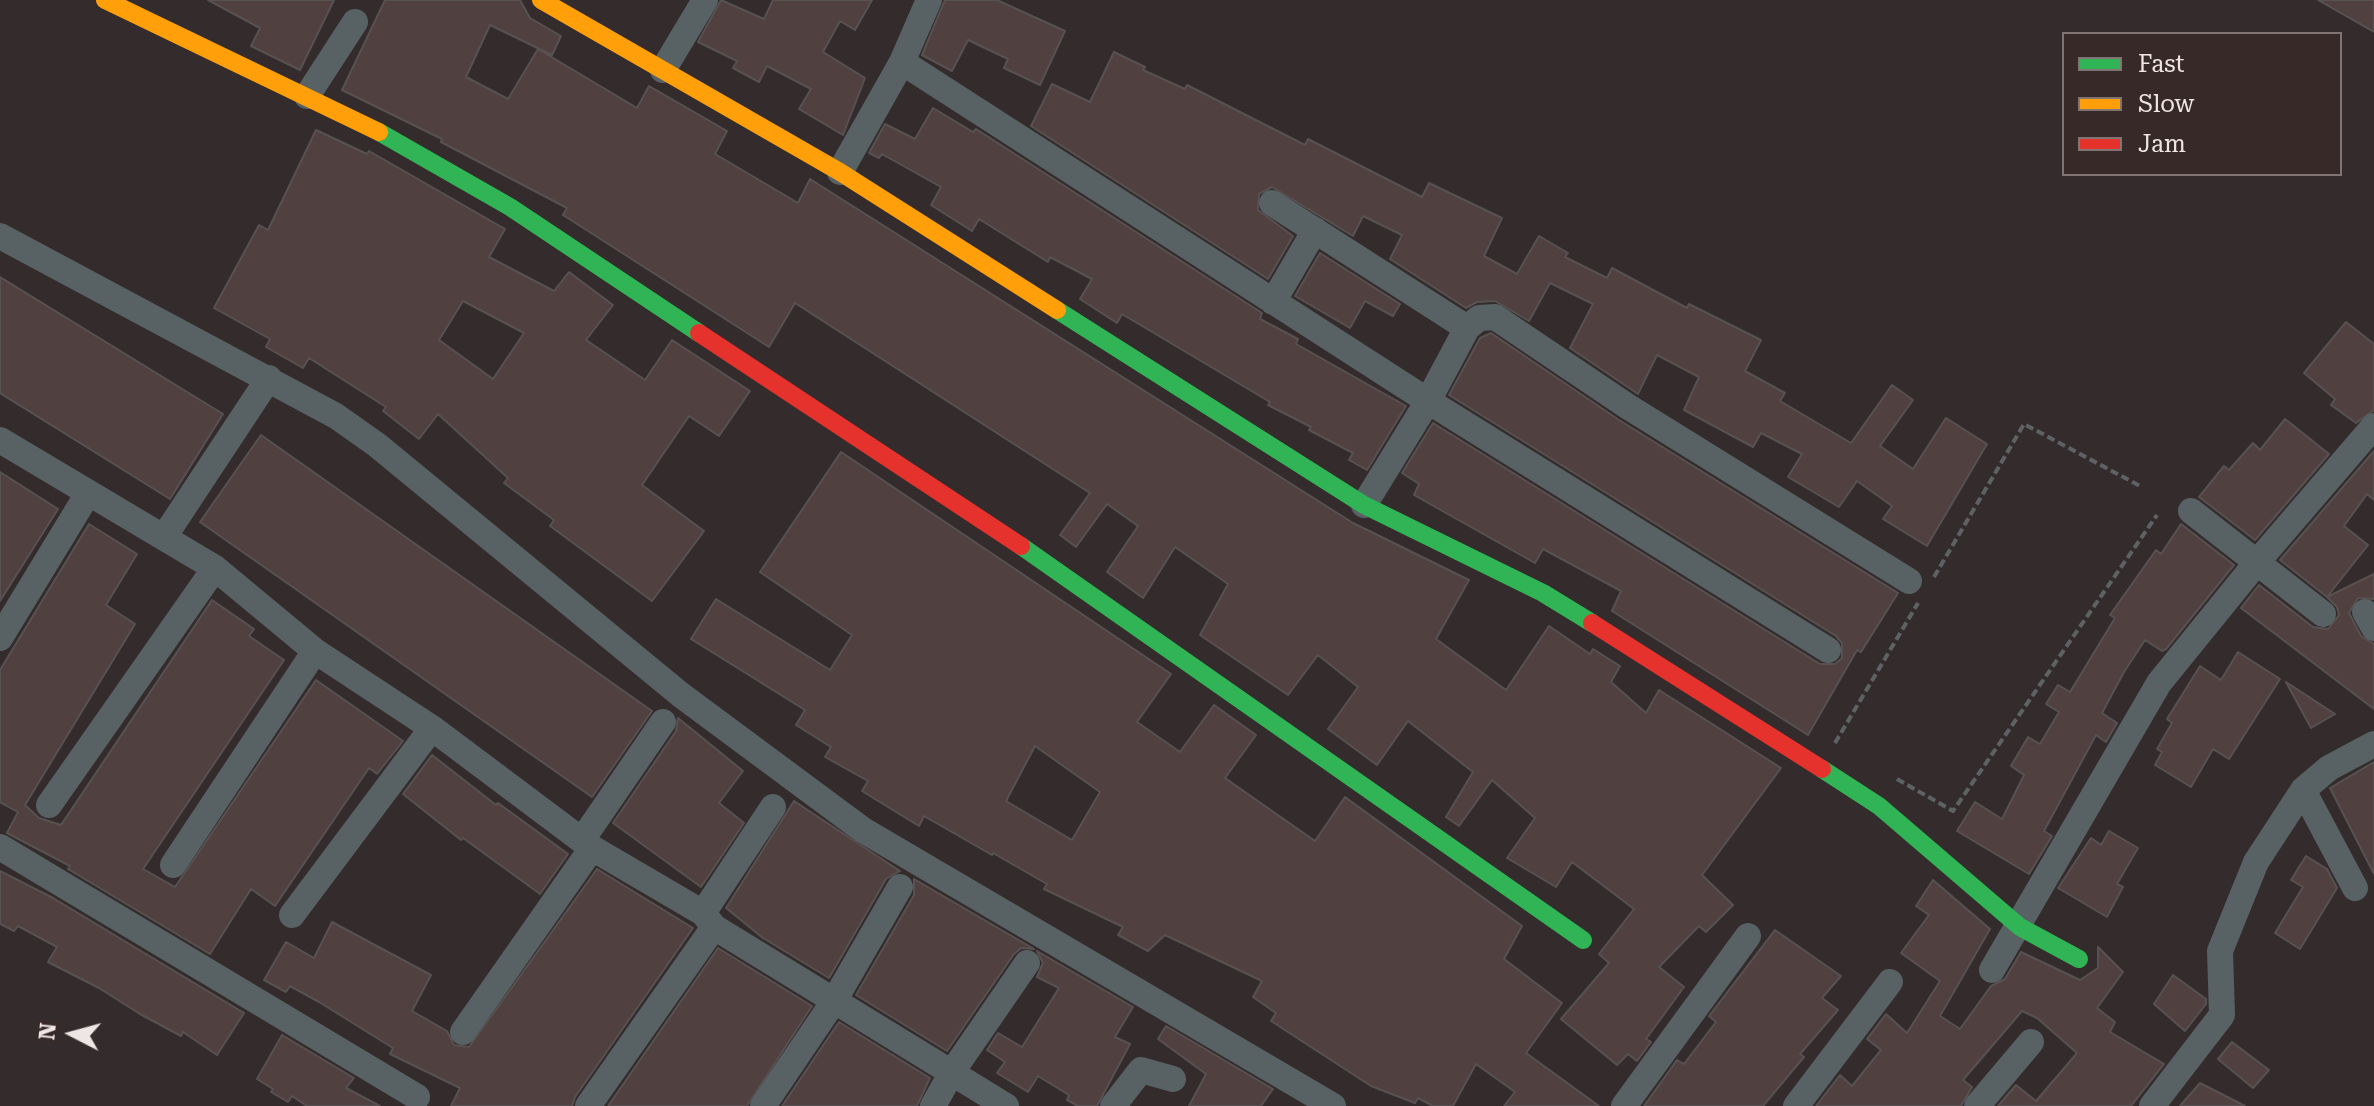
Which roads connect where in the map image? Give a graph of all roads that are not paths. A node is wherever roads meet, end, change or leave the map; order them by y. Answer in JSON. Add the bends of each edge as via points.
{"nodes":[{"id":1,"x":105,"y":0,"type":"edge"},
{"id":2,"x":541,"y":0,"type":"edge"},
{"id":3,"x":705,"y":0,"type":"edge"},
{"id":4,"x":929,"y":0,"type":"edge"},
{"id":5,"x":355,"y":22,"type":"dead end"},
{"id":6,"x":902,"y":62,"type":"junction"},
{"id":7,"x":663,"y":70,"type":"junction"},
{"id":8,"x":307,"y":96,"type":"junction"},
{"id":9,"x":840,"y":172,"type":"junction"},
{"id":10,"x":1272,"y":203,"type":"dead end"},
{"id":11,"x":1315,"y":230,"type":"junction"},
{"id":12,"x":0,"y":236,"type":"edge"},
{"id":13,"x":1273,"y":302,"type":"junction"},
{"id":14,"x":1467,"y":328,"type":"junction"},
{"id":15,"x":269,"y":378,"type":"junction"},
{"id":16,"x":1428,"y":401,"type":"junction"},
{"id":17,"x":2374,"y":426,"type":"edge"},
{"id":18,"x":0,"y":440,"type":"edge"},
{"id":19,"x":87,"y":495,"type":"junction"},
{"id":20,"x":1364,"y":505,"type":"junction"},
{"id":21,"x":2191,"y":511,"type":"dead end"},
{"id":22,"x":164,"y":537,"type":"junction"},
{"id":23,"x":2258,"y":561,"type":"junction"},
{"id":24,"x":215,"y":568,"type":"junction"},
{"id":25,"x":1917,"y":586,"type":"road end"},
{"id":26,"x":2323,"y":614,"type":"dead end"},
{"id":27,"x":0,"y":638,"type":"edge"},
{"id":28,"x":1828,"y":650,"type":"dead end"},
{"id":29,"x":315,"y":651,"type":"junction"},
{"id":30,"x":663,"y":722,"type":"dead end"},
{"id":31,"x":432,"y":728,"type":"junction"},
{"id":32,"x":2374,"y":744,"type":"edge"},
{"id":33,"x":2303,"y":790,"type":"junction"},
{"id":34,"x":49,"y":805,"type":"dead end"},
{"id":35,"x":773,"y":807,"type":"dead end"},
{"id":36,"x":587,"y":844,"type":"junction"},
{"id":37,"x":0,"y":847,"type":"edge"},
{"id":38,"x":173,"y":865,"type":"dead end"},
{"id":39,"x":900,"y":887,"type":"dead end"},
{"id":40,"x":2355,"y":888,"type":"dead end"},
{"id":41,"x":292,"y":915,"type":"dead end"},
{"id":42,"x":709,"y":920,"type":"junction"},
{"id":43,"x":2020,"y":927,"type":"junction"},
{"id":44,"x":1748,"y":936,"type":"dead end"},
{"id":45,"x":1583,"y":940,"type":"dead end"},
{"id":46,"x":2079,"y":959,"type":"dead end"},
{"id":47,"x":1027,"y":963,"type":"dead end"},
{"id":48,"x":1992,"y":970,"type":"dead end"},
{"id":49,"x":1890,"y":982,"type":"dead end"},
{"id":50,"x":834,"y":1001,"type":"junction"},
{"id":51,"x":463,"y":1032,"type":"dead end"},
{"id":52,"x":2031,"y":1042,"type":"dead end"},
{"id":53,"x":952,"y":1072,"type":"junction"},
{"id":54,"x":1173,"y":1079,"type":"dead end"},
{"id":55,"x":417,"y":1097,"type":"dead end"},
{"id":56,"x":588,"y":1106,"type":"edge"},
{"id":57,"x":763,"y":1106,"type":"edge"},
{"id":58,"x":933,"y":1106,"type":"edge"},
{"id":59,"x":1006,"y":1106,"type":"edge"},
{"id":60,"x":1113,"y":1106,"type":"edge"},
{"id":61,"x":1333,"y":1106,"type":"edge"},
{"id":62,"x":1624,"y":1106,"type":"edge"},
{"id":63,"x":1796,"y":1106,"type":"edge"},
{"id":64,"x":1977,"y":1106,"type":"edge"},
{"id":65,"x":2152,"y":1106,"type":"edge"}],
"edges":[{"from":1,"to":8,"type":"street"},
{"from":2,"to":7,"type":"street"},
{"from":3,"to":7,"type":"street"},
{"from":4,"to":6,"type":"street"},
{"from":5,"to":8,"type":"street"},
{"from":6,"to":9,"type":"street"},
{"from":6,"to":13,"type":"street"},
{"from":7,"to":9,"type":"street"},
{"from":8,"to":45,"type":"street","via":[[438,163],[510,207],[1108,604]]},
{"from":9,"to":20,"type":"street"},
{"from":10,"to":11,"type":"street"},
{"from":11,"to":13,"type":"street"},
{"from":11,"to":14,"type":"street"},
{"from":12,"to":15,"type":"street"},
{"from":13,"to":16,"type":"street"},
{"from":14,"to":16,"type":"street"},
{"from":14,"to":25,"type":"street","via":[[1479,318],[1495,317],[1516,328],[1627,406]]},
{"from":15,"to":22,"type":"street"},
{"from":15,"to":61,"type":"street","via":[[377,445],[681,695],[863,830]]},
{"from":16,"to":20,"type":"street"},
{"from":16,"to":28,"type":"street"},
{"from":17,"to":23,"type":"street"},
{"from":18,"to":19,"type":"street"},
{"from":19,"to":22,"type":"street"},
{"from":19,"to":27,"type":"street"},
{"from":20,"to":43,"type":"street","via":[[1543,593],[1726,707],[1879,806]]},
{"from":21,"to":23,"type":"street"},
{"from":22,"to":24,"type":"street"},
{"from":23,"to":26,"type":"street"},
{"from":23,"to":43,"type":"street","via":[[2159,683]]},
{"from":24,"to":29,"type":"street"},
{"from":24,"to":34,"type":"street"},
{"from":29,"to":31,"type":"street"},
{"from":29,"to":38,"type":"street"},
{"from":30,"to":36,"type":"street"},
{"from":31,"to":36,"type":"street"},
{"from":31,"to":41,"type":"street"},
{"from":32,"to":33,"type":"street","via":[[2329,768]]},
{"from":33,"to":40,"type":"street"},
{"from":33,"to":65,"type":"street","via":[[2256,862],[2220,951],[2222,1015]]},
{"from":35,"to":42,"type":"street"},
{"from":36,"to":42,"type":"street"},
{"from":36,"to":51,"type":"street"},
{"from":37,"to":55,"type":"street"},
{"from":39,"to":50,"type":"street"},
{"from":42,"to":50,"type":"street"},
{"from":42,"to":56,"type":"street"},
{"from":43,"to":46,"type":"street"},
{"from":43,"to":48,"type":"street"},
{"from":44,"to":62,"type":"street"},
{"from":47,"to":53,"type":"street"},
{"from":49,"to":63,"type":"street"},
{"from":50,"to":53,"type":"street"},
{"from":50,"to":57,"type":"street"},
{"from":52,"to":64,"type":"street"},
{"from":53,"to":58,"type":"street"},
{"from":53,"to":59,"type":"street"},
{"from":54,"to":60,"type":"street","via":[[1145,1060]]}]}
